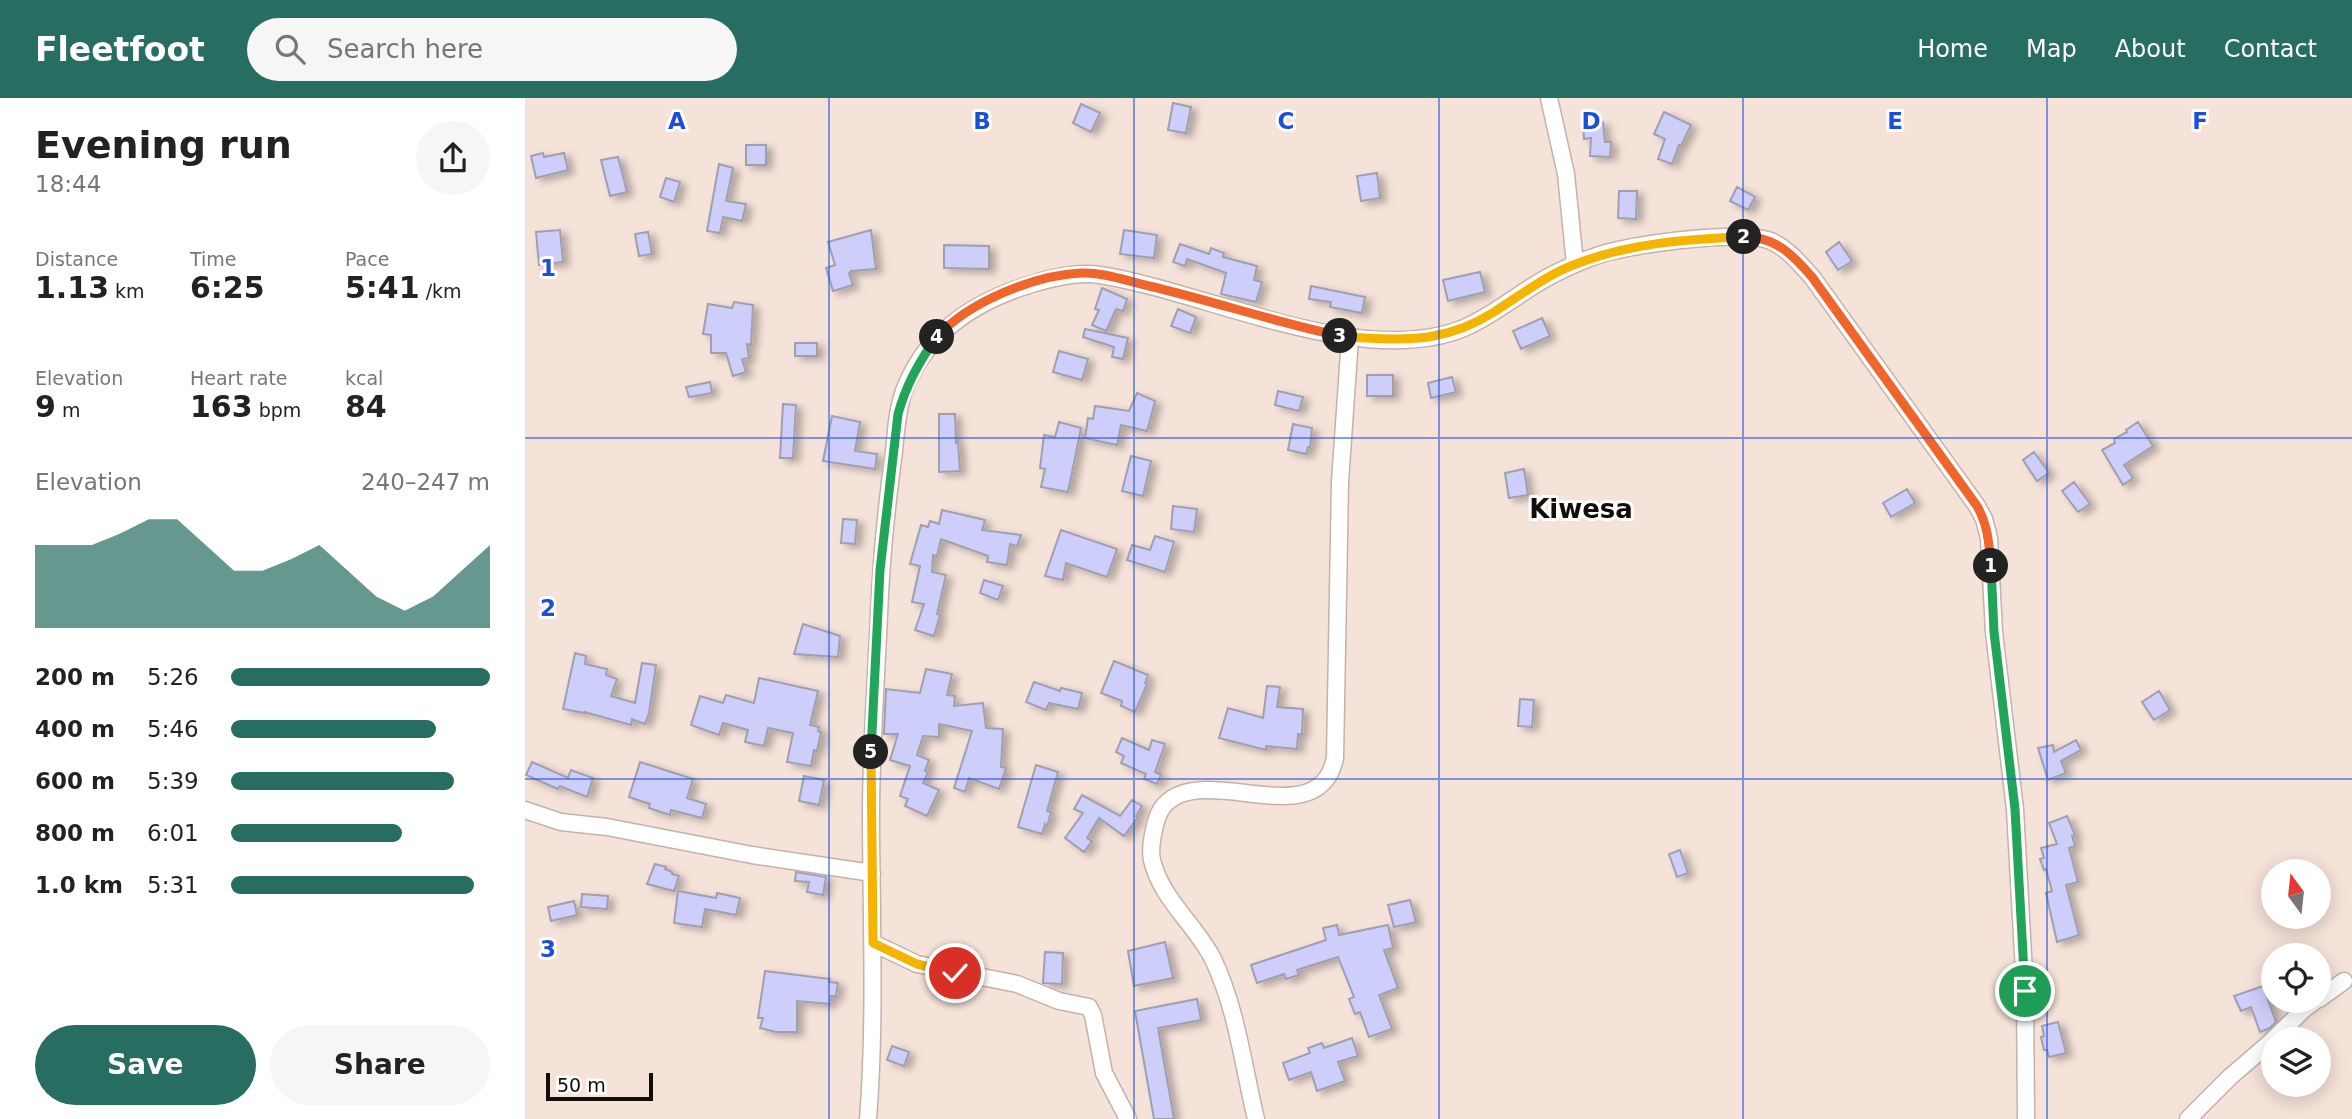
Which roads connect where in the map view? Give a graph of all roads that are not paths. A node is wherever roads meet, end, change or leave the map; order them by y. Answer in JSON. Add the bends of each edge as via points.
{"nodes":[{"id":1,"x":1549,"y":98,"type":"edge"},
{"id":2,"x":1576,"y":264,"type":"junction"},
{"id":3,"x":1350,"y":338,"type":"junction"},
{"id":4,"x":525,"y":810,"type":"edge"},
{"id":5,"x":872,"y":873,"type":"junction"},
{"id":6,"x":873,"y":943,"type":"junction"},
{"id":7,"x":2344,"y":981,"type":"dead end"},
{"id":8,"x":2331,"y":990,"type":"edge"},
{"id":9,"x":2300,"y":1013,"type":"edge"},
{"id":10,"x":2286,"y":1027,"type":"edge"},
{"id":11,"x":2261,"y":1050,"type":"edge"},
{"id":12,"x":868,"y":1119,"type":"edge"},
{"id":13,"x":1128,"y":1119,"type":"edge"},
{"id":14,"x":1256,"y":1119,"type":"edge"},
{"id":15,"x":2026,"y":1119,"type":"edge"},
{"id":16,"x":2188,"y":1119,"type":"edge"}],
"edges":[{"from":1,"to":2,"type":"street","via":[[1566,174]]},
{"from":2,"to":3,"type":"street","via":[[1453,332],[1428,339]]},
{"from":2,"to":15,"type":"street","via":[[1616,250],[1682,241],[1756,236],[1772,241],[1792,254],[1812,277],[1984,519],[2015,809],[2025,991]]},
{"from":3,"to":5,"type":"street","via":[[1082,273],[1049,279],[980,303],[940,334],[905,389],[887,500],[871,740]]},
{"from":3,"to":14,"type":"street","via":[[1340,482],[1332,773],[1306,792],[1286,795],[1186,791],[1162,808],[1152,838],[1157,876],[1218,973],[1241,1044]]},
{"from":4,"to":5,"type":"street","via":[[561,822]]},
{"from":5,"to":6,"type":"street"},
{"from":6,"to":12,"type":"street"},
{"from":6,"to":13,"type":"street","via":[[917,964],[1017,984],[1089,1007],[1104,1073]]},
{"from":7,"to":8,"type":"street"},
{"from":9,"to":10,"type":"street"},
{"from":11,"to":16,"type":"street"}]}
